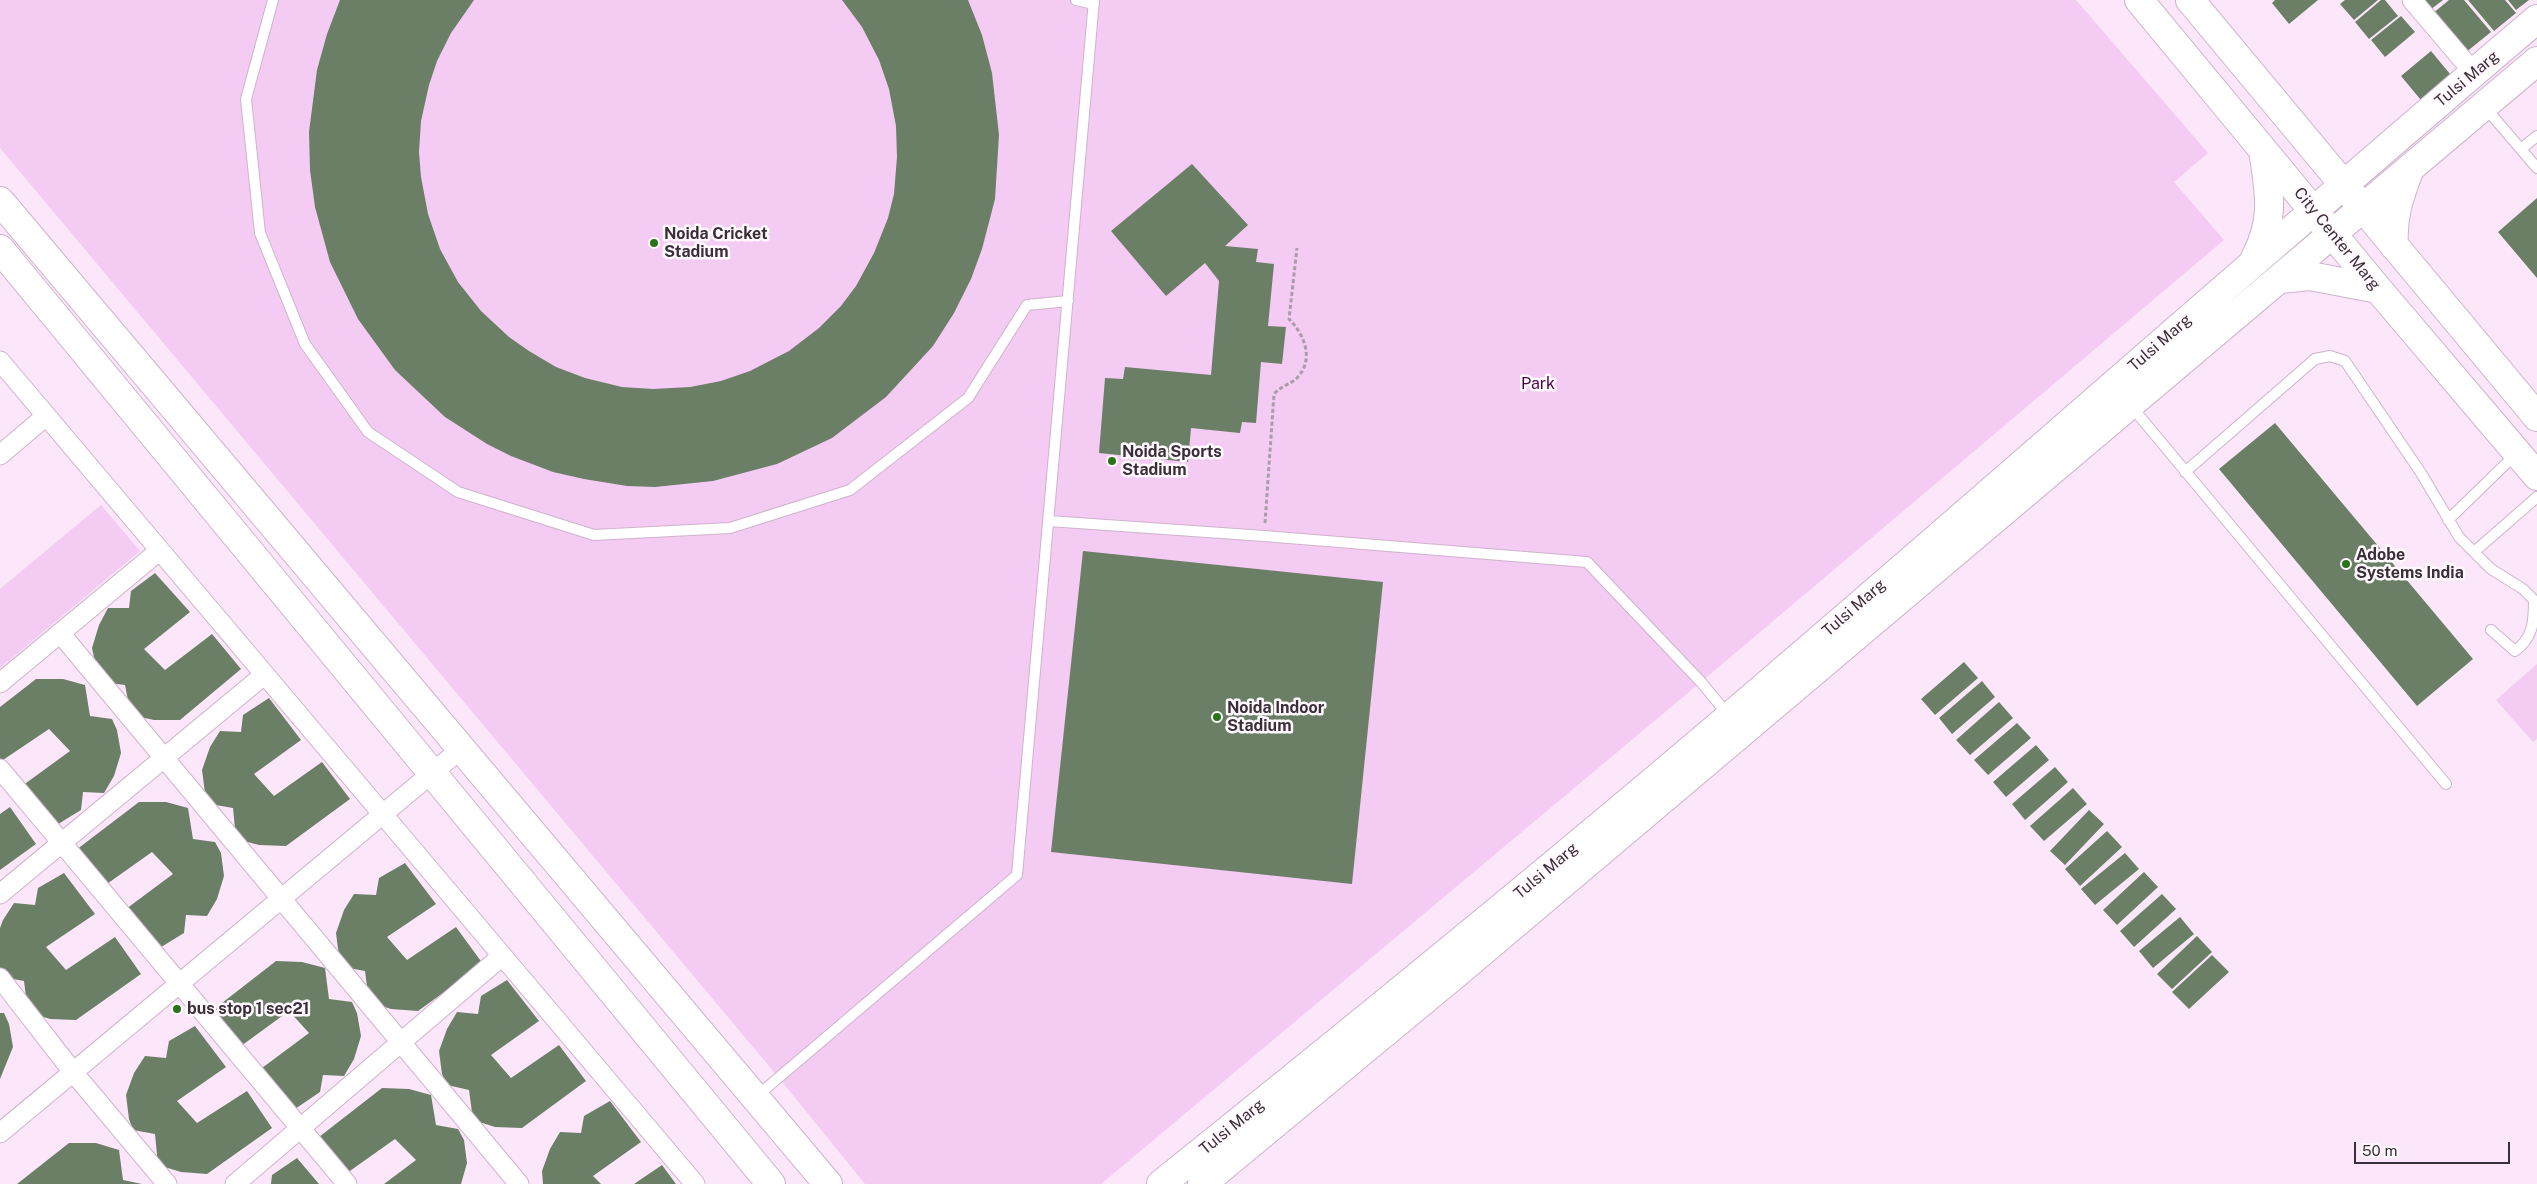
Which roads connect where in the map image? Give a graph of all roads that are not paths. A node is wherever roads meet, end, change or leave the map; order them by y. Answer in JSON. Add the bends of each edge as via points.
{"nodes":[{"id":1,"x":273,"y":0,"type":"edge"},
{"id":2,"x":1076,"y":0,"type":"edge"},
{"id":3,"x":2139,"y":0,"type":"edge"},
{"id":4,"x":2190,"y":0,"type":"edge"},
{"id":5,"x":2412,"y":0,"type":"edge"},
{"id":6,"x":1094,"y":2,"type":"edge"},
{"id":7,"x":2537,"y":20,"type":"edge"},
{"id":8,"x":2537,"y":61,"type":"edge"},
{"id":9,"x":2474,"y":73,"type":"junction"},
{"id":10,"x":2484,"y":106,"type":"junction"},
{"id":11,"x":2537,"y":136,"type":"edge"},
{"id":12,"x":2263,"y":149,"type":"junction"},
{"id":13,"x":2521,"y":149,"type":"junction"},
{"id":14,"x":2537,"y":168,"type":"edge"},
{"id":15,"x":2409,"y":170,"type":"junction"},
{"id":16,"x":2343,"y":184,"type":"junction"},
{"id":17,"x":0,"y":201,"type":"edge"},
{"id":18,"x":2363,"y":209,"type":"junction"},
{"id":19,"x":2313,"y":210,"type":"junction"},
{"id":20,"x":2334,"y":234,"type":"junction"},
{"id":21,"x":2394,"y":246,"type":"junction"},
{"id":22,"x":0,"y":249,"type":"edge"},
{"id":23,"x":2252,"y":264,"type":"junction"},
{"id":24,"x":2280,"y":279,"type":"junction"},
{"id":25,"x":2378,"y":289,"type":"junction"},
{"id":26,"x":1068,"y":301,"type":"junction"},
{"id":27,"x":0,"y":361,"type":"edge"},
{"id":28,"x":2130,"y":405,"type":"junction"},
{"id":29,"x":46,"y":416,"type":"junction"},
{"id":30,"x":2537,"y":418,"type":"edge"},
{"id":31,"x":2517,"y":453,"type":"junction"},
{"id":32,"x":0,"y":455,"type":"edge"},
{"id":33,"x":2185,"y":472,"type":"junction"},
{"id":34,"x":2537,"y":476,"type":"edge"},
{"id":35,"x":2537,"y":497,"type":"edge"},
{"id":36,"x":2448,"y":520,"type":"junction"},
{"id":37,"x":1049,"y":522,"type":"junction"},
{"id":38,"x":159,"y":551,"type":"junction"},
{"id":39,"x":2474,"y":552,"type":"junction"},
{"id":40,"x":2490,"y":630,"type":"dead end"},
{"id":41,"x":60,"y":633,"type":"junction"},
{"id":42,"x":264,"y":675,"type":"junction"},
{"id":43,"x":0,"y":683,"type":"edge"},
{"id":44,"x":1735,"y":725,"type":"junction"},
{"id":45,"x":461,"y":749,"type":"junction"},
{"id":46,"x":164,"y":758,"type":"junction"},
{"id":47,"x":0,"y":769,"type":"edge"},
{"id":48,"x":432,"y":773,"type":"junction"},
{"id":49,"x":2446,"y":784,"type":"dead end"},
{"id":50,"x":382,"y":815,"type":"junction"},
{"id":51,"x":62,"y":843,"type":"junction"},
{"id":52,"x":0,"y":894,"type":"edge"},
{"id":53,"x":281,"y":899,"type":"junction"},
{"id":54,"x":502,"y":956,"type":"junction"},
{"id":55,"x":0,"y":978,"type":"edge"},
{"id":56,"x":179,"y":984,"type":"junction"},
{"id":57,"x":401,"y":1042,"type":"junction"},
{"id":58,"x":73,"y":1072,"type":"junction"},
{"id":59,"x":756,"y":1097,"type":"junction"},
{"id":60,"x":300,"y":1128,"type":"junction"},
{"id":61,"x":0,"y":1133,"type":"edge"},
{"id":62,"x":1207,"y":1183,"type":"edge"},
{"id":63,"x":167,"y":1184,"type":"edge"},
{"id":64,"x":235,"y":1184,"type":"edge"},
{"id":65,"x":347,"y":1184,"type":"edge"},
{"id":66,"x":520,"y":1184,"type":"edge"},
{"id":67,"x":695,"y":1184,"type":"edge"},
{"id":68,"x":770,"y":1184,"type":"edge"},
{"id":69,"x":828,"y":1184,"type":"edge"},
{"id":70,"x":1161,"y":1184,"type":"edge"}],
"edges":[{"from":1,"to":26,"type":"lane","via":[[246,99],[260,233],[305,344],[368,432],[458,492],[594,535],[730,528],[850,490],[968,398],[1027,305]]},
{"from":2,"to":6,"type":"lane"},
{"from":3,"to":12,"type":"street","name":"City Center Marg"},
{"from":4,"to":16,"type":"street"},
{"from":5,"to":9,"type":"street"},
{"from":6,"to":26,"type":"lane"},
{"from":7,"to":9,"type":"street","name":"Tulsi Marg"},
{"from":8,"to":10,"type":"street","name":"Tulsi Marg"},
{"from":9,"to":16,"type":"street","name":"Tulsi Marg"},
{"from":10,"to":13,"type":"lane"},
{"from":10,"to":15,"type":"street","name":"Tulsi Marg"},
{"from":11,"to":13,"type":"lane"},
{"from":12,"to":19,"type":"street","name":"City Center Marg"},
{"from":12,"to":23,"type":"street","via":[[2271,206],[2264,240]]},
{"from":13,"to":14,"type":"lane"},
{"from":15,"to":18,"type":"street","name":"Tulsi Marg"},
{"from":15,"to":21,"type":"street","via":[[2396,207]]},
{"from":16,"to":18,"type":"street"},
{"from":16,"to":19,"type":"street","name":"Tulsi Marg"},
{"from":17,"to":45,"type":"street"},
{"from":18,"to":20,"type":"street","name":"Tulsi Marg"},
{"from":18,"to":21,"type":"street"},
{"from":19,"to":20,"type":"street","name":"City Center Marg"},
{"from":19,"to":23,"type":"street","name":"Tulsi Marg"},
{"from":20,"to":24,"type":"street","name":"Tulsi Marg"},
{"from":20,"to":25,"type":"street","name":"City Center Marg"},
{"from":21,"to":30,"type":"street"},
{"from":22,"to":48,"type":"street"},
{"from":23,"to":44,"type":"street","name":"Tulsi Marg"},
{"from":24,"to":25,"type":"street","via":[[2310,276]]},
{"from":24,"to":28,"type":"street","name":"Tulsi Marg"},
{"from":25,"to":31,"type":"street","name":"City Center Marg"},
{"from":26,"to":37,"type":"lane"},
{"from":27,"to":29,"type":"street"},
{"from":28,"to":33,"type":"lane"},
{"from":28,"to":44,"type":"street","name":"Tulsi Marg"},
{"from":29,"to":32,"type":"street"},
{"from":29,"to":38,"type":"street"},
{"from":31,"to":34,"type":"street","name":"City Center Marg"},
{"from":31,"to":36,"type":"lane"},
{"from":33,"to":36,"type":"lane","via":[[2315,359],[2330,356],[2345,361],[2421,473]]},
{"from":33,"to":49,"type":"lane"},
{"from":35,"to":39,"type":"lane"},
{"from":36,"to":39,"type":"lane","via":[[2458,537]]},
{"from":37,"to":44,"type":"lane","via":[[1587,562],[1701,682]]},
{"from":37,"to":59,"type":"lane","via":[[1017,875]]},
{"from":38,"to":41,"type":"street"},
{"from":38,"to":42,"type":"street"},
{"from":39,"to":40,"type":"lane","via":[[2491,569],[2524,588],[2534,600],[2533,630],[2515,651]]},
{"from":41,"to":43,"type":"street"},
{"from":41,"to":46,"type":"street"},
{"from":42,"to":46,"type":"street"},
{"from":42,"to":50,"type":"street"},
{"from":44,"to":62,"type":"street","name":"Tulsi Marg","via":[[1457,973]]},
{"from":44,"to":70,"type":"street","name":"Tulsi Marg"},
{"from":45,"to":48,"type":"street"},
{"from":45,"to":59,"type":"street"},
{"from":46,"to":51,"type":"street"},
{"from":46,"to":53,"type":"street"},
{"from":47,"to":51,"type":"street"},
{"from":48,"to":50,"type":"street"},
{"from":48,"to":68,"type":"street"},
{"from":50,"to":53,"type":"street"},
{"from":50,"to":54,"type":"street"},
{"from":51,"to":52,"type":"street"},
{"from":51,"to":56,"type":"street"},
{"from":53,"to":56,"type":"street"},
{"from":53,"to":57,"type":"street"},
{"from":54,"to":57,"type":"street"},
{"from":54,"to":67,"type":"street"},
{"from":55,"to":58,"type":"street"},
{"from":56,"to":58,"type":"street"},
{"from":56,"to":60,"type":"street"},
{"from":57,"to":60,"type":"street"},
{"from":57,"to":66,"type":"street"},
{"from":58,"to":61,"type":"street"},
{"from":58,"to":63,"type":"street"},
{"from":59,"to":69,"type":"street"},
{"from":60,"to":64,"type":"street"},
{"from":60,"to":65,"type":"street"}]}
